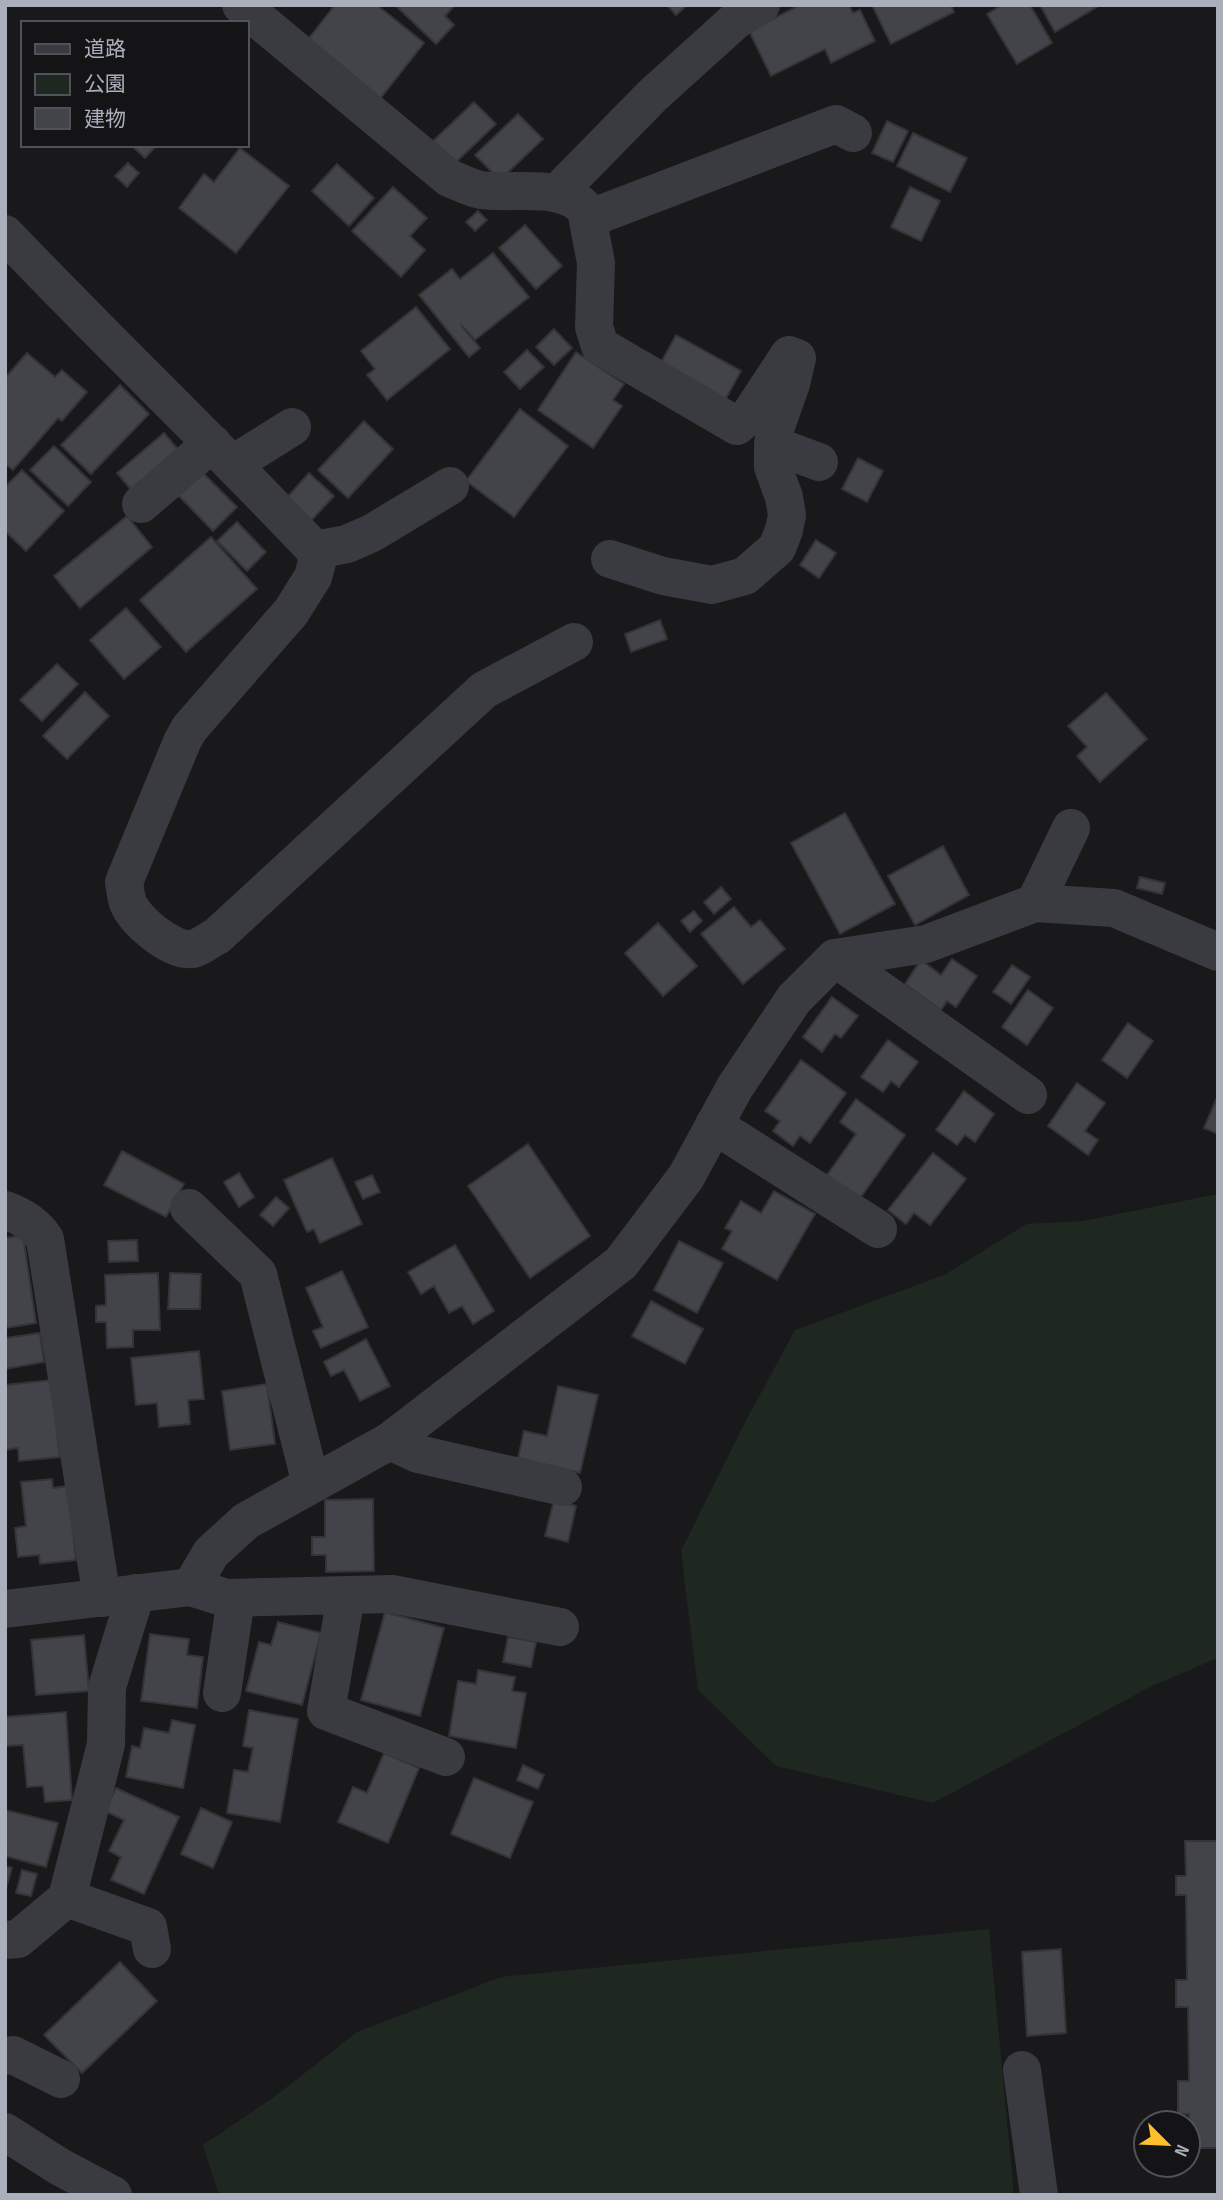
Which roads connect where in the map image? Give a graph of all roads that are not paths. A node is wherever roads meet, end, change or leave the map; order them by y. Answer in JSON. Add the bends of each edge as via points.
{"nodes":[{"id":1,"x":241,"y":5,"type":"edge"},
{"id":2,"x":761,"y":5,"type":"edge"},
{"id":3,"x":853,"y":133,"type":"dead end"},
{"id":4,"x":558,"y":192,"type":"junction"},
{"id":5,"x":588,"y":219,"type":"junction"},
{"id":6,"x":5,"y":234,"type":"edge"},
{"id":7,"x":292,"y":427,"type":"dead end"},
{"id":8,"x":773,"y":445,"type":"junction"},
{"id":9,"x":223,"y":453,"type":"junction"},
{"id":10,"x":819,"y":463,"type":"dead end"},
{"id":11,"x":450,"y":486,"type":"dead end"},
{"id":12,"x":141,"y":504,"type":"dead end"},
{"id":13,"x":315,"y":550,"type":"junction"},
{"id":14,"x":610,"y":559,"type":"dead end"},
{"id":15,"x":574,"y":642,"type":"dead end"},
{"id":16,"x":1071,"y":828,"type":"dead end"},
{"id":17,"x":1035,"y":903,"type":"junction"},
{"id":18,"x":1218,"y":952,"type":"edge"},
{"id":19,"x":835,"y":958,"type":"junction"},
{"id":20,"x":1028,"y":1095,"type":"dead end"},
{"id":21,"x":714,"y":1125,"type":"junction"},
{"id":22,"x":189,"y":1208,"type":"dead end"},
{"id":23,"x":5,"y":1210,"type":"edge"},
{"id":24,"x":878,"y":1229,"type":"dead end"},
{"id":25,"x":390,"y":1441,"type":"junction"},
{"id":26,"x":312,"y":1484,"type":"junction"},
{"id":27,"x":562,"y":1487,"type":"dead end"},
{"id":28,"x":191,"y":1587,"type":"junction"},
{"id":29,"x":119,"y":1596,"type":"junction"},
{"id":30,"x":346,"y":1596,"type":"junction"},
{"id":31,"x":236,"y":1598,"type":"junction"},
{"id":32,"x":5,"y":1609,"type":"edge"},
{"id":33,"x":560,"y":1627,"type":"dead end"},
{"id":34,"x":222,"y":1693,"type":"dead end"},
{"id":35,"x":446,"y":1757,"type":"dead end"},
{"id":36,"x":67,"y":1898,"type":"junction"},
{"id":37,"x":5,"y":1940,"type":"edge"},
{"id":38,"x":152,"y":1949,"type":"dead end"},
{"id":39,"x":5,"y":2056,"type":"edge"},
{"id":40,"x":1022,"y":2070,"type":"dead end"},
{"id":41,"x":61,"y":2079,"type":"dead end"},
{"id":42,"x":5,"y":2132,"type":"edge"},
{"id":43,"x":113,"y":2195,"type":"edge"},
{"id":44,"x":1039,"y":2195,"type":"edge"}],
"edges":[{"from":1,"to":4,"type":"street","via":[[449,178],[478,190]]},
{"from":2,"to":4,"type":"street","via":[[736,20],[652,96]]},
{"from":3,"to":5,"type":"street","via":[[836,124]]},
{"from":4,"to":5,"type":"street","via":[[582,205]]},
{"from":5,"to":8,"type":"street","via":[[596,263],[594,327],[600,346],[737,426],[749,416],[789,355],[797,358]]},
{"from":6,"to":9,"type":"street"},
{"from":7,"to":9,"type":"street"},
{"from":8,"to":10,"type":"street"},
{"from":8,"to":14,"type":"street","via":[[773,467],[786,506],[784,530],[777,548],[745,576],[712,585]]},
{"from":9,"to":12,"type":"street"},
{"from":9,"to":13,"type":"street"},
{"from":11,"to":13,"type":"street","via":[[372,533]]},
{"from":13,"to":15,"type":"street","via":[[313,577],[291,612],[189,729],[124,882],[127,902],[138,919],[179,946],[199,947],[217,936],[484,690]]},
{"from":16,"to":17,"type":"street"},
{"from":17,"to":18,"type":"street","via":[[1114,908]]},
{"from":17,"to":19,"type":"street","via":[[926,944]]},
{"from":19,"to":20,"type":"street"},
{"from":19,"to":21,"type":"street","via":[[794,999]]},
{"from":21,"to":24,"type":"street"},
{"from":21,"to":25,"type":"street","via":[[686,1177],[621,1263]]},
{"from":22,"to":26,"type":"street","via":[[258,1275]]},
{"from":23,"to":29,"type":"street","via":[[37,1227],[45,1239]]},
{"from":25,"to":26,"type":"street"},
{"from":25,"to":27,"type":"street","via":[[418,1454]]},
{"from":26,"to":28,"type":"street","via":[[246,1521],[211,1553]]},
{"from":28,"to":29,"type":"street"},
{"from":28,"to":31,"type":"street"},
{"from":29,"to":32,"type":"street"},
{"from":29,"to":36,"type":"street","via":[[107,1687],[106,1744]]},
{"from":30,"to":31,"type":"street"},
{"from":30,"to":33,"type":"street","via":[[392,1594]]},
{"from":30,"to":35,"type":"street","via":[[326,1712]]},
{"from":31,"to":34,"type":"street"},
{"from":36,"to":37,"type":"street","via":[[18,1939]]},
{"from":36,"to":38,"type":"street","via":[[148,1927]]},
{"from":39,"to":41,"type":"street","via":[[13,2055]]},
{"from":40,"to":44,"type":"street"},
{"from":42,"to":43,"type":"street"}]}
